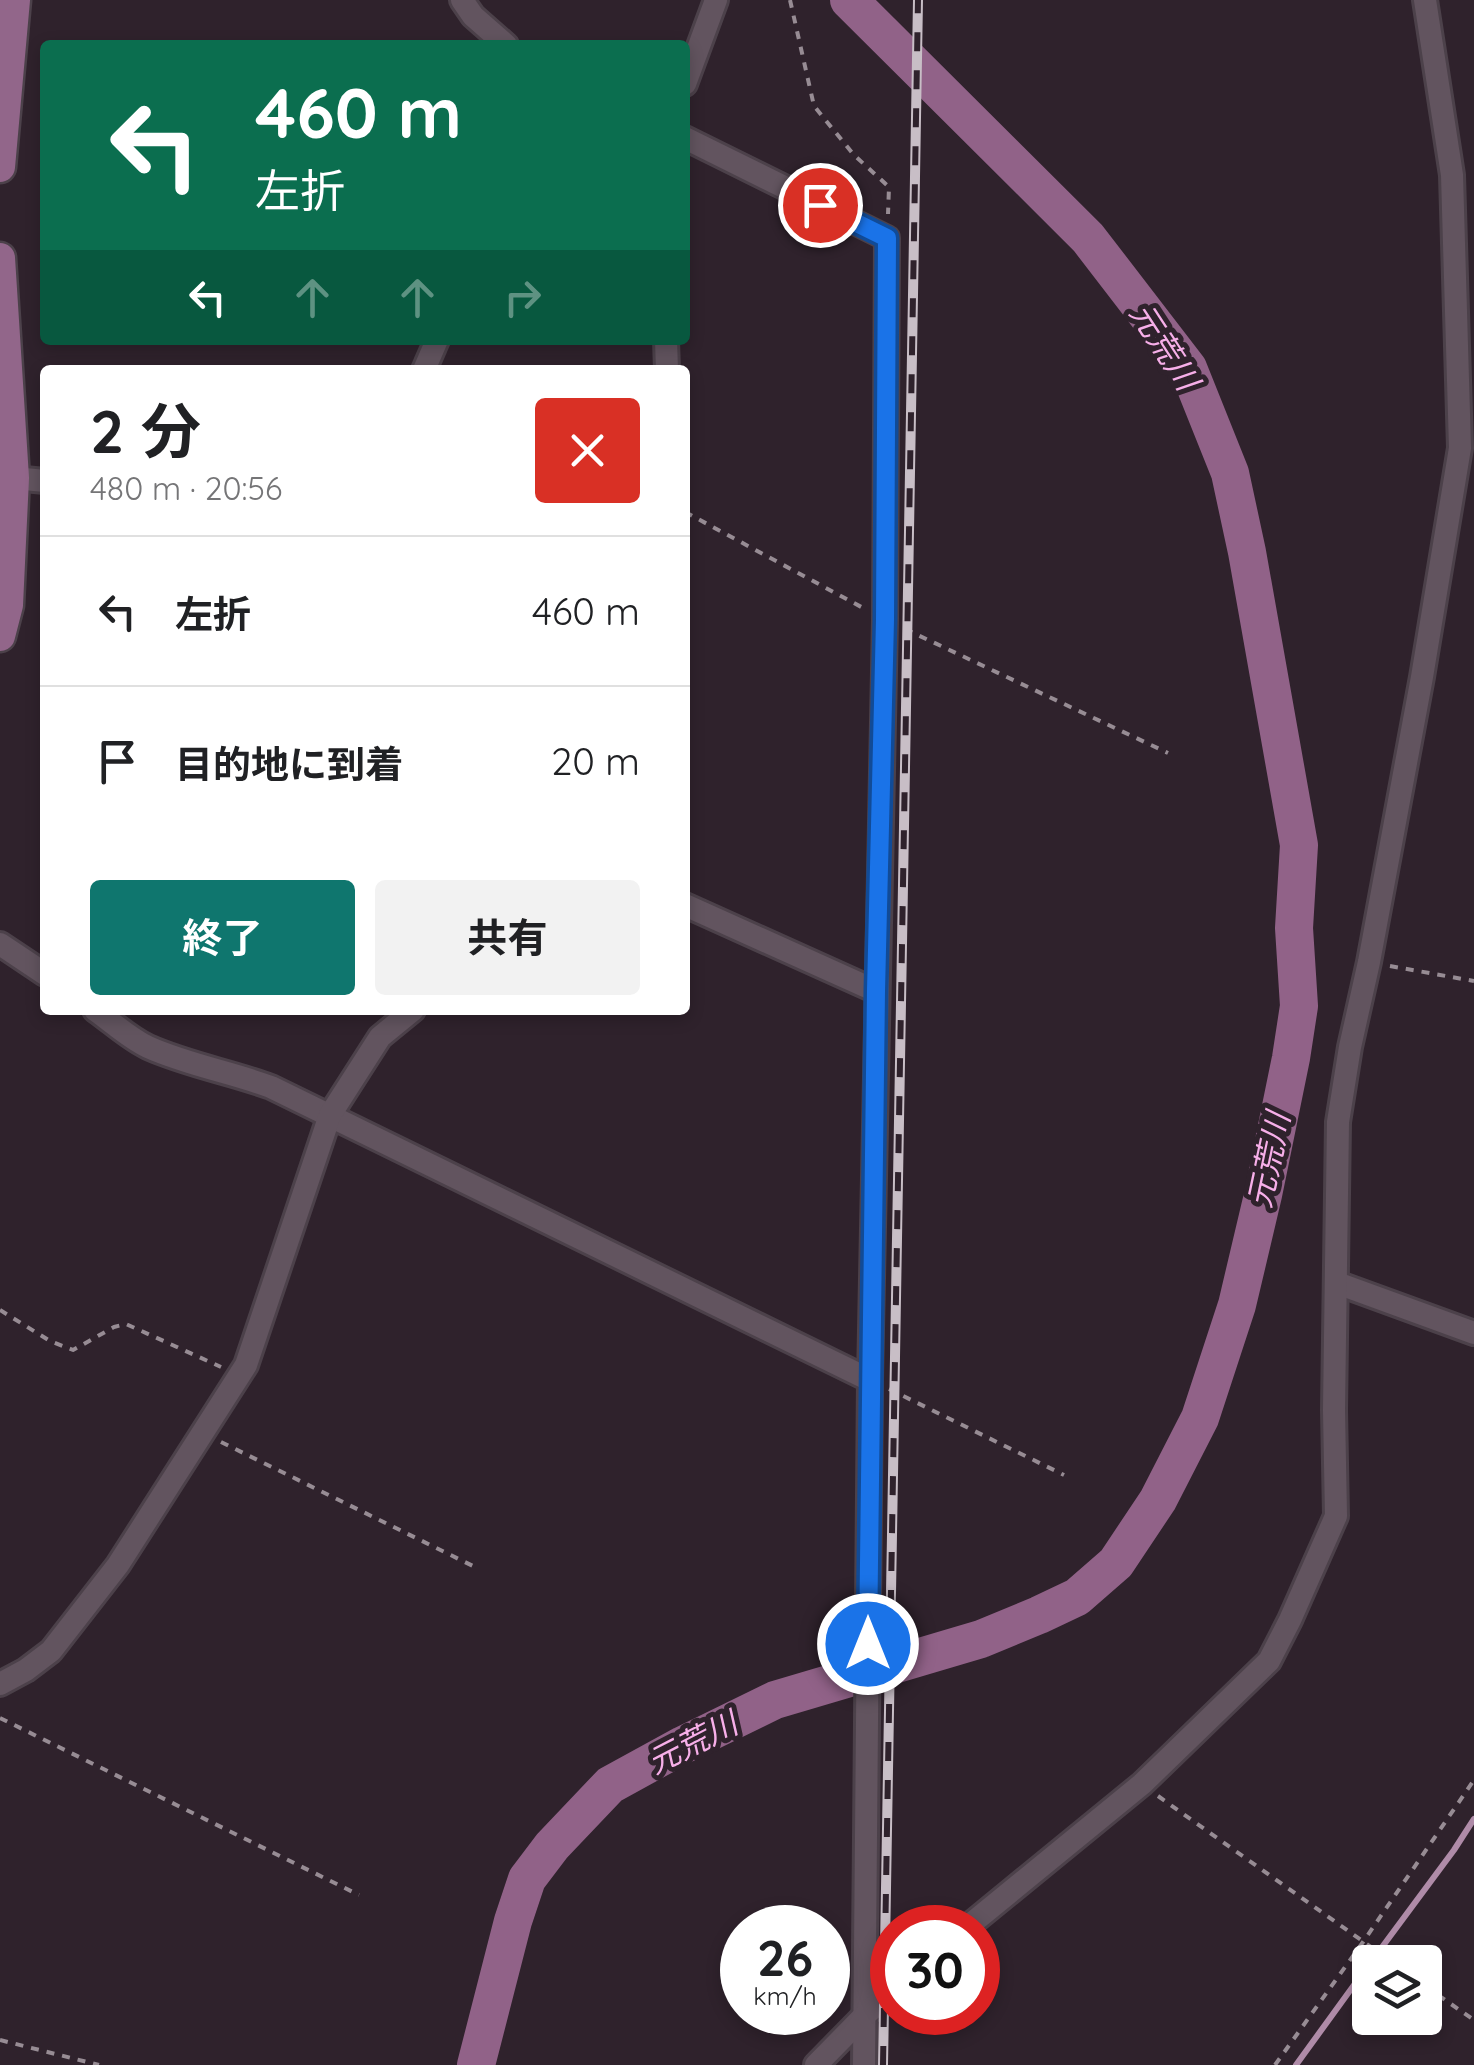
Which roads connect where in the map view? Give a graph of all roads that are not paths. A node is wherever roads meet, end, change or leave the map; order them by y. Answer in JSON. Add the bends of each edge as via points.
{"nodes":[{"id":1,"x":462,"y":0,"type":"edge"},
{"id":2,"x":716,"y":0,"type":"edge"},
{"id":3,"x":1425,"y":0,"type":"edge"},
{"id":4,"x":10,"y":4,"type":"edge"},
{"id":5,"x":500,"y":40,"type":"edge"},
{"id":6,"x":690,"y":70,"type":"edge"},
{"id":7,"x":690,"y":140,"type":"edge"},
{"id":8,"x":0,"y":167,"type":"edge"},
{"id":9,"x":0,"y":258,"type":"edge"},
{"id":10,"x":30,"y":480,"type":"edge"},
{"id":11,"x":6,"y":542,"type":"edge"},
{"id":12,"x":0,"y":632,"type":"edge"},
{"id":13,"x":690,"y":906,"type":"edge"},
{"id":14,"x":0,"y":944,"type":"edge"},
{"id":15,"x":40,"y":971,"type":"edge"},
{"id":16,"x":876,"y":991,"type":"junction"},
{"id":17,"x":102,"y":1015,"type":"edge"},
{"id":18,"x":408,"y":1015,"type":"edge"},
{"id":19,"x":330,"y":1115,"type":"junction"},
{"id":20,"x":1337,"y":1284,"type":"junction"},
{"id":21,"x":1474,"y":1333,"type":"edge"},
{"id":22,"x":870,"y":1380,"type":"junction"},
{"id":23,"x":0,"y":1684,"type":"edge"},
{"id":24,"x":994,"y":1905,"type":"edge"},
{"id":25,"x":870,"y":2011,"type":"edge"},
{"id":26,"x":865,"y":2015,"type":"junction"},
{"id":27,"x":816,"y":2065,"type":"edge"},
{"id":28,"x":864,"y":2065,"type":"edge"}],
"edges":[{"from":1,"to":5,"type":"street"},
{"from":2,"to":6,"type":"street"},
{"from":3,"to":20,"type":"street","via":[[1452,174],[1460,448],[1338,1122]]},
{"from":4,"to":8,"type":"main road"},
{"from":7,"to":16,"type":"street","via":[[887,238]]},
{"from":9,"to":10,"type":"main road"},
{"from":10,"to":11,"type":"main road"},
{"from":11,"to":12,"type":"main road","via":[[8,605]]},
{"from":13,"to":16,"type":"street"},
{"from":14,"to":15,"type":"street"},
{"from":16,"to":22,"type":"street"},
{"from":17,"to":19,"type":"street","via":[[145,1046],[242,1076]]},
{"from":18,"to":19,"type":"street","via":[[380,1037]]},
{"from":19,"to":22,"type":"street"},
{"from":19,"to":23,"type":"street","via":[[246,1365],[118,1566],[50,1650]]},
{"from":20,"to":21,"type":"street"},
{"from":20,"to":24,"type":"street","via":[[1336,1516],[1269,1660],[1142,1784]]},
{"from":22,"to":26,"type":"street"},
{"from":25,"to":26,"type":"street"},
{"from":26,"to":27,"type":"street"},
{"from":26,"to":28,"type":"street"}]}
